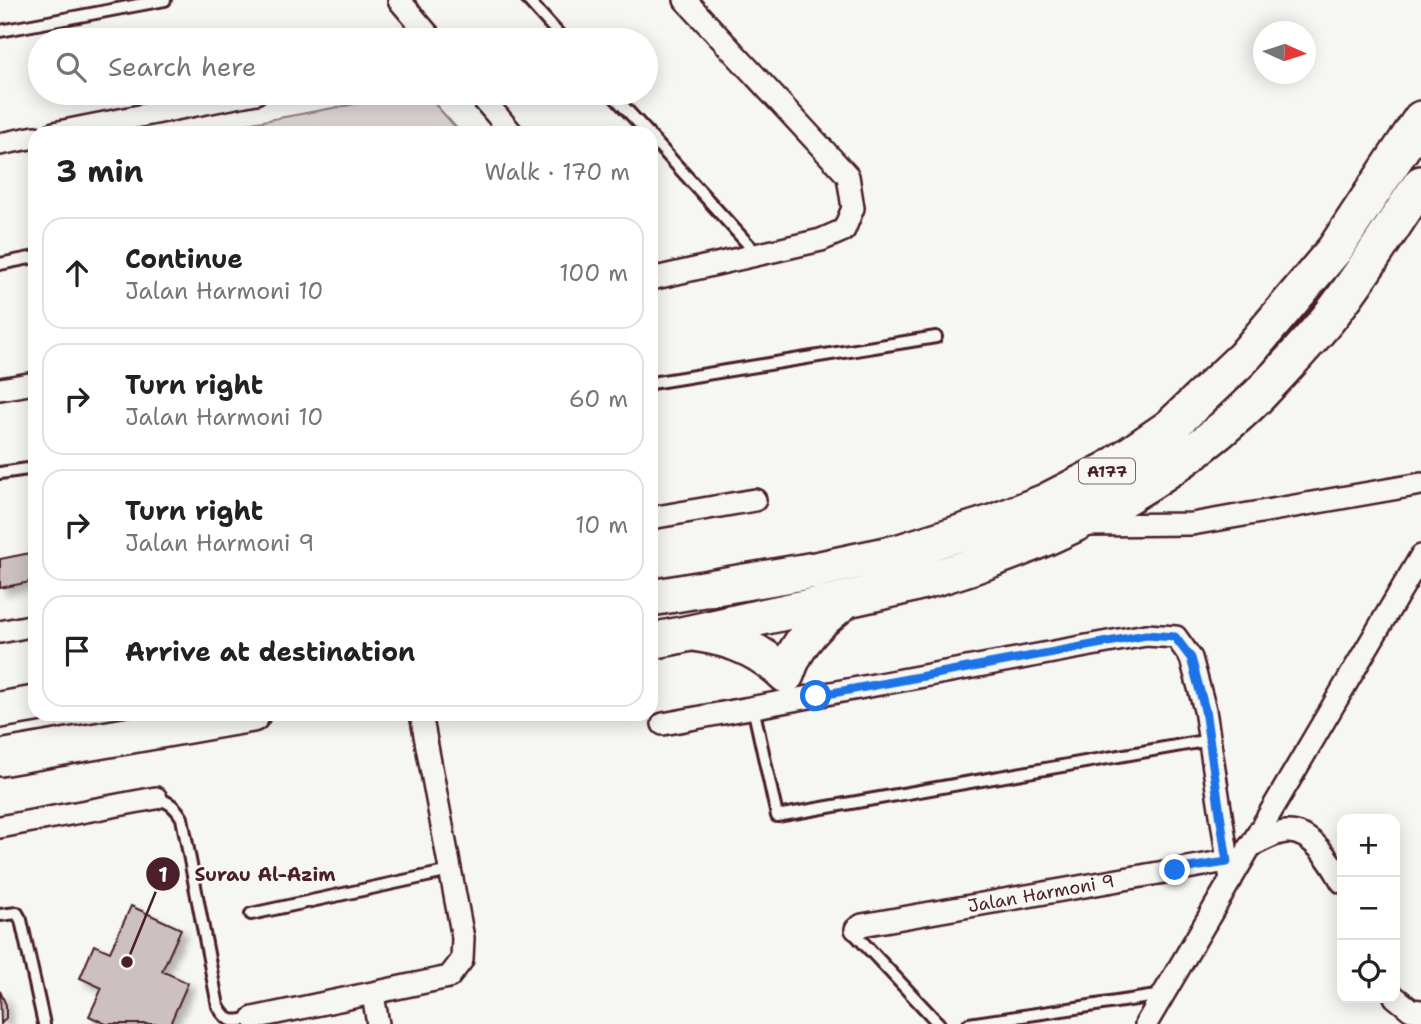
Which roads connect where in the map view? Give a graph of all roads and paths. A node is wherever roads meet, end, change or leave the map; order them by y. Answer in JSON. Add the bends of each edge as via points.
{"nodes":[{"id":1,"x":164,"y":0,"type":"edge"},
{"id":2,"x":399,"y":0,"type":"edge"},
{"id":3,"x":528,"y":0,"type":"edge"},
{"id":4,"x":685,"y":0,"type":"edge"},
{"id":5,"x":423,"y":28,"type":"edge"},
{"id":6,"x":553,"y":28,"type":"edge"},
{"id":7,"x":0,"y":31,"type":"edge"},
{"id":8,"x":205,"y":105,"type":"edge"},
{"id":9,"x":488,"y":105,"type":"edge"},
{"id":10,"x":622,"y":105,"type":"edge"},
{"id":11,"x":1421,"y":119,"type":"edge"},
{"id":12,"x":103,"y":126,"type":"edge"},
{"id":13,"x":506,"y":126,"type":"edge"},
{"id":14,"x":641,"y":126,"type":"edge"},
{"id":15,"x":28,"y":138,"type":"edge"},
{"id":16,"x":0,"y":144,"type":"edge"},
{"id":17,"x":658,"y":145,"type":"edge"},
{"id":18,"x":1421,"y":184,"type":"edge"},
{"id":19,"x":1421,"y":225,"type":"edge"},
{"id":20,"x":757,"y":255,"type":"junction"},
{"id":21,"x":28,"y":258,"type":"edge"},
{"id":22,"x":0,"y":264,"type":"edge"},
{"id":23,"x":658,"y":277,"type":"edge"},
{"id":24,"x":1329,"y":318,"type":"junction"},
{"id":25,"x":936,"y":337,"type":"dead end"},
{"id":26,"x":658,"y":382,"type":"edge"},
{"id":27,"x":28,"y":384,"type":"edge"},
{"id":28,"x":0,"y":389,"type":"edge"},
{"id":29,"x":28,"y":469,"type":"edge"},
{"id":30,"x":0,"y":473,"type":"edge"},
{"id":31,"x":1421,"y":484,"type":"edge"},
{"id":32,"x":755,"y":500,"type":"dead end"},
{"id":33,"x":658,"y":517,"type":"edge"},
{"id":34,"x":1075,"y":525,"type":"junction"},
{"id":35,"x":1421,"y":556,"type":"edge"},
{"id":36,"x":658,"y":596,"type":"edge"},
{"id":37,"x":848,"y":598,"type":"junction"},
{"id":38,"x":28,"y":626,"type":"edge"},
{"id":39,"x":0,"y":632,"type":"edge"},
{"id":40,"x":692,"y":633,"type":"junction"},
{"id":41,"x":658,"y":640,"type":"edge"},
{"id":42,"x":788,"y":688,"type":"junction"},
{"id":43,"x":28,"y":705,"type":"edge"},
{"id":44,"x":753,"y":708,"type":"junction"},
{"id":45,"x":0,"y":710,"type":"edge"},
{"id":46,"x":212,"y":721,"type":"edge"},
{"id":47,"x":422,"y":721,"type":"edge"},
{"id":48,"x":663,"y":724,"type":"dead end"},
{"id":49,"x":1210,"y":740,"type":"junction"},
{"id":50,"x":0,"y":758,"type":"edge"},
{"id":51,"x":156,"y":798,"type":"joint"},
{"id":52,"x":0,"y":827,"type":"edge"},
{"id":53,"x":1249,"y":847,"type":"junction"},
{"id":54,"x":450,"y":871,"type":"junction"},
{"id":55,"x":1229,"y":871,"type":"junction"},
{"id":56,"x":1338,"y":877,"type":"edge"},
{"id":57,"x":251,"y":914,"type":"dead end"},
{"id":58,"x":0,"y":915,"type":"edge"},
{"id":59,"x":856,"y":929,"type":"joint"},
{"id":60,"x":373,"y":995,"type":"junction"},
{"id":61,"x":1163,"y":995,"type":"junction"},
{"id":62,"x":1400,"y":1001,"type":"edge"},
{"id":63,"x":1421,"y":1011,"type":"edge"},
{"id":64,"x":253,"y":1021,"type":"edge"},
{"id":65,"x":44,"y":1024,"type":"edge"},
{"id":66,"x":378,"y":1024,"type":"edge"},
{"id":67,"x":939,"y":1024,"type":"edge"},
{"id":68,"x":969,"y":1024,"type":"edge"},
{"id":69,"x":1146,"y":1024,"type":"edge"}],
"edges":[{"from":1,"to":7,"type":"lane"},
{"from":2,"to":5,"type":"street"},
{"from":3,"to":6,"type":"lane"},
{"from":4,"to":20,"type":"street","via":[[848,176],[853,208],[844,230]]},
{"from":8,"to":12,"type":"street"},
{"from":9,"to":13,"type":"street"},
{"from":10,"to":14,"type":"lane"},
{"from":11,"to":36,"type":"highway","number":"A177","via":[[1335,248],[1244,357],[1170,427],[1109,469],[1045,502],[901,552]]},
{"from":15,"to":16,"type":"street"},
{"from":17,"to":20,"type":"lane"},
{"from":18,"to":24,"type":"highway","number":"A177"},
{"from":19,"to":24,"type":"highway","via":[[1396,256]]},
{"from":20,"to":23,"type":"street"},
{"from":21,"to":22,"type":"lane"},
{"from":24,"to":34,"type":"highway","number":"A177","via":[[1258,396],[1210,439],[1125,499]]},
{"from":25,"to":26,"type":"lane"},
{"from":27,"to":28,"type":"street"},
{"from":29,"to":30,"type":"lane"},
{"from":31,"to":34,"type":"street","via":[[1192,524]]},
{"from":32,"to":33,"type":"street"},
{"from":34,"to":37,"type":"highway","number":"A177","via":[[906,586]]},
{"from":35,"to":53,"type":"street"},
{"from":37,"to":40,"type":"highway","number":"A177"},
{"from":37,"to":42,"type":"highway","via":[[804,638],[793,656]]},
{"from":38,"to":39,"type":"street"},
{"from":40,"to":41,"type":"highway","number":"A177"},
{"from":40,"to":42,"type":"highway","via":[[762,654]]},
{"from":42,"to":44,"type":"street"},
{"from":42,"to":49,"type":"street","via":[[1146,635],[1175,637],[1191,658]]},
{"from":43,"to":45,"type":"highway"},
{"from":44,"to":48,"type":"street"},
{"from":44,"to":49,"type":"lane","via":[[777,816]]},
{"from":46,"to":50,"type":"highway"},
{"from":47,"to":54,"type":"street"},
{"from":49,"to":55,"type":"street"},
{"from":51,"to":52,"type":"street"},
{"from":51,"to":64,"type":"lane","via":[[167,801],[182,818],[218,1006],[224,1017]]},
{"from":53,"to":55,"type":"street"},
{"from":53,"to":56,"type":"street","via":[[1278,834],[1298,833],[1308,838]]},
{"from":54,"to":57,"type":"lane"},
{"from":54,"to":60,"type":"street","via":[[463,938],[462,960],[449,978]]},
{"from":55,"to":59,"type":"street","name":"Jalan Harmoni 9"},
{"from":55,"to":61,"type":"street"},
{"from":58,"to":65,"type":"lane","via":[[17,913],[21,920]]},
{"from":59,"to":67,"type":"lane","via":[[855,934]]},
{"from":60,"to":64,"type":"street"},
{"from":60,"to":66,"type":"street"},
{"from":61,"to":68,"type":"lane"},
{"from":61,"to":69,"type":"street"},
{"from":62,"to":63,"type":"street"}]}
